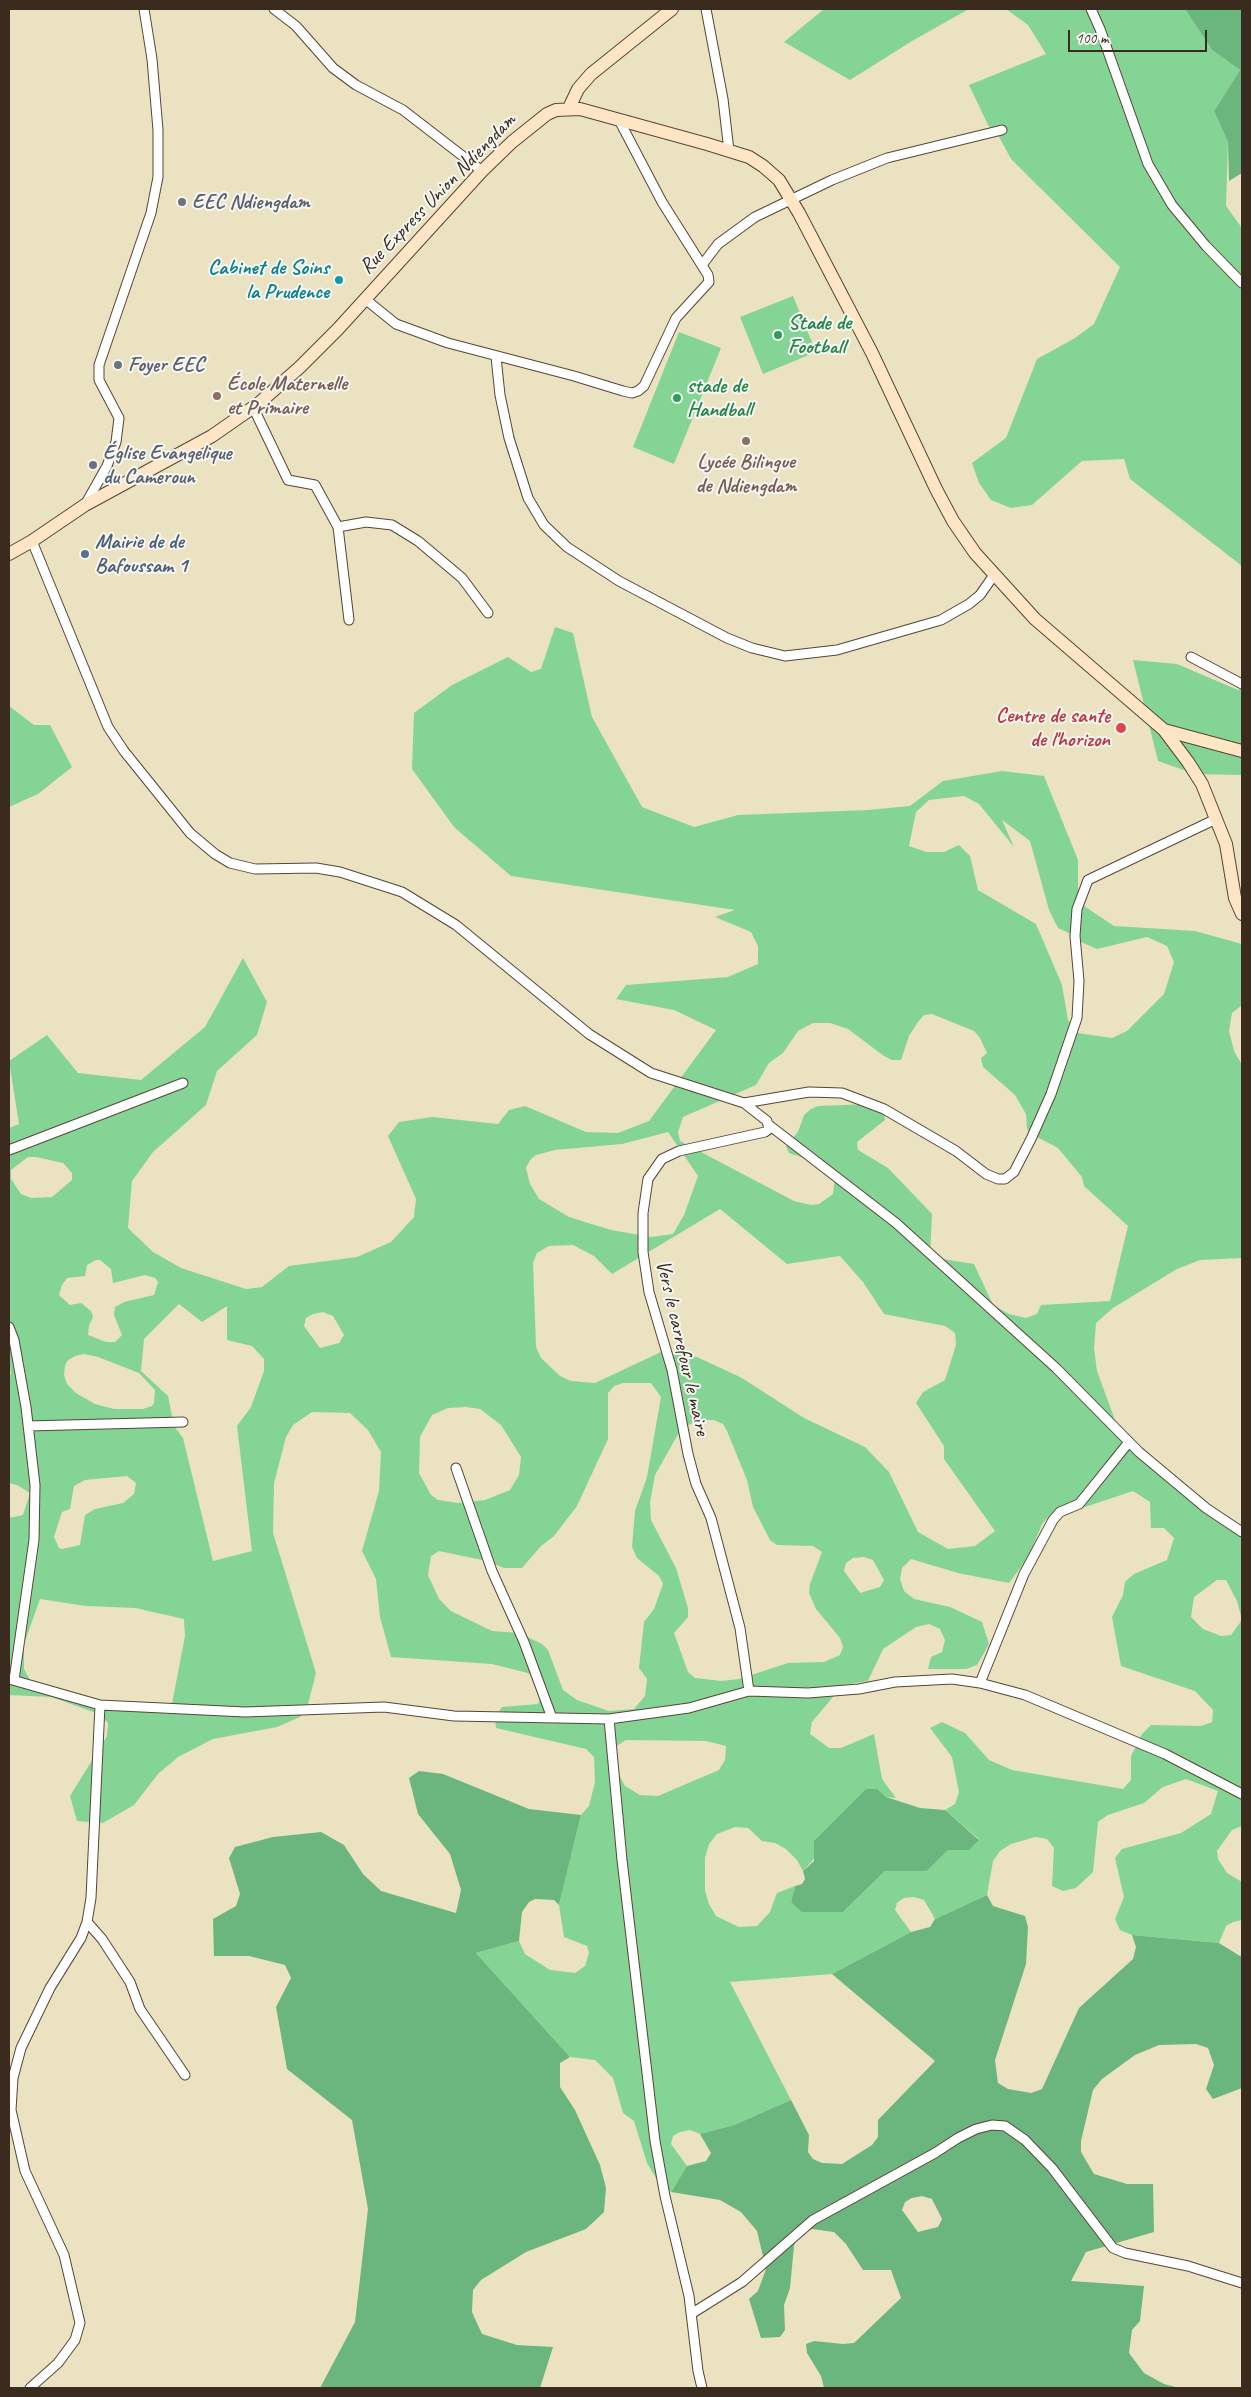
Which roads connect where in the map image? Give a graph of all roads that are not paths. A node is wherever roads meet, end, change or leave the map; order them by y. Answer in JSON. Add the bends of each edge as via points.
{"nodes":[{"id":1,"x":144,"y":9,"type":"edge"},
{"id":2,"x":274,"y":9,"type":"edge"},
{"id":3,"x":672,"y":9,"type":"edge"},
{"id":4,"x":706,"y":9,"type":"edge"},
{"id":5,"x":1090,"y":9,"type":"edge"},
{"id":6,"x":569,"y":108,"type":"junction"},
{"id":7,"x":619,"y":120,"type":"junction"},
{"id":8,"x":1002,"y":130,"type":"dead end"},
{"id":9,"x":729,"y":151,"type":"junction"},
{"id":10,"x":482,"y":171,"type":"junction"},
{"id":11,"x":792,"y":200,"type":"junction"},
{"id":12,"x":702,"y":265,"type":"junction"},
{"id":13,"x":1242,"y":283,"type":"edge"},
{"id":14,"x":365,"y":299,"type":"junction"},
{"id":15,"x":496,"y":357,"type":"junction"},
{"id":16,"x":254,"y":407,"type":"junction"},
{"id":17,"x":85,"y":505,"type":"junction"},
{"id":18,"x":338,"y":527,"type":"junction"},
{"id":19,"x":32,"y":541,"type":"junction"},
{"id":20,"x":9,"y":554,"type":"edge"},
{"id":21,"x":994,"y":575,"type":"junction"},
{"id":22,"x":488,"y":613,"type":"dead end"},
{"id":23,"x":349,"y":620,"type":"dead end"},
{"id":24,"x":1191,"y":657,"type":"dead end"},
{"id":25,"x":1242,"y":684,"type":"edge"},
{"id":26,"x":1164,"y":730,"type":"junction"},
{"id":27,"x":1242,"y":751,"type":"edge"},
{"id":28,"x":1216,"y":819,"type":"junction"},
{"id":29,"x":1242,"y":914,"type":"edge"},
{"id":30,"x":183,"y":1083,"type":"dead end"},
{"id":31,"x":744,"y":1103,"type":"junction"},
{"id":32,"x":769,"y":1125,"type":"junction"},
{"id":33,"x":9,"y":1150,"type":"edge"},
{"id":34,"x":9,"y":1327,"type":"edge"},
{"id":35,"x":183,"y":1422,"type":"dead end"},
{"id":36,"x":28,"y":1426,"type":"junction"},
{"id":37,"x":1129,"y":1442,"type":"junction"},
{"id":38,"x":456,"y":1468,"type":"dead end"},
{"id":39,"x":1242,"y":1532,"type":"edge"},
{"id":40,"x":11,"y":1679,"type":"edge"},
{"id":41,"x":980,"y":1683,"type":"junction"},
{"id":42,"x":749,"y":1691,"type":"junction"},
{"id":43,"x":100,"y":1705,"type":"junction"},
{"id":44,"x":552,"y":1718,"type":"junction"},
{"id":45,"x":609,"y":1719,"type":"junction"},
{"id":46,"x":1242,"y":1794,"type":"edge"},
{"id":47,"x":87,"y":1922,"type":"junction"},
{"id":48,"x":185,"y":2075,"type":"dead end"},
{"id":49,"x":1242,"y":2283,"type":"edge"},
{"id":50,"x":691,"y":2314,"type":"junction"},
{"id":51,"x":30,"y":2388,"type":"edge"},
{"id":52,"x":702,"y":2388,"type":"edge"}],
"edges":[{"from":1,"to":17,"type":"street","via":[[158,130],[158,177],[151,213],[100,365],[99,380],[119,418],[116,442],[107,466]]},
{"from":2,"to":10,"type":"street","via":[[296,26],[332,68],[403,110]]},
{"from":3,"to":6,"type":"street","via":[[591,74],[578,89]]},
{"from":4,"to":9,"type":"street","via":[[724,98]]},
{"from":5,"to":13,"type":"street","via":[[1100,28],[1148,164],[1172,205]]},
{"from":6,"to":7,"type":"street"},
{"from":6,"to":10,"type":"street","name":"Rue Express Union Ndiengdam","via":[[556,110],[532,124]]},
{"from":7,"to":9,"type":"street"},
{"from":7,"to":12,"type":"street","via":[[662,202]]},
{"from":8,"to":11,"type":"street","via":[[887,158]]},
{"from":9,"to":11,"type":"street","via":[[749,157],[768,169]]},
{"from":10,"to":14,"type":"street","name":"Rue Express Union Ndiengdam"},
{"from":11,"to":12,"type":"street","via":[[737,228],[718,244]]},
{"from":11,"to":21,"type":"street","via":[[872,353],[936,489],[965,538]]},
{"from":12,"to":15,"type":"street","via":[[709,282],[676,318],[644,386],[632,393]]},
{"from":14,"to":15,"type":"street","via":[[388,319],[406,329]]},
{"from":14,"to":16,"type":"street","name":"Rue Express Union Ndiengdam","via":[[300,367]]},
{"from":15,"to":21,"type":"street","via":[[509,438],[528,498],[544,525],[567,547],[619,581],[727,638],[785,656],[837,650],[941,620],[980,595]]},
{"from":16,"to":17,"type":"street","name":"Rue Express Union Ndiengdam","via":[[176,457]]},
{"from":16,"to":18,"type":"street","via":[[288,480],[315,485]]},
{"from":17,"to":19,"type":"street","name":"Rue Express Union Ndiengdam"},
{"from":18,"to":22,"type":"street","via":[[366,522],[392,525],[418,541],[462,578]]},
{"from":18,"to":23,"type":"street"},
{"from":19,"to":20,"type":"street","name":"Rue Express Union Ndiengdam"},
{"from":19,"to":31,"type":"street","via":[[108,727],[190,833],[215,854],[230,863],[256,869],[316,868],[340,872],[402,892],[456,925],[589,1034],[651,1073]]},
{"from":21,"to":26,"type":"street","via":[[1065,647]]},
{"from":24,"to":25,"type":"street"},
{"from":26,"to":27,"type":"street"},
{"from":26,"to":28,"type":"street","via":[[1202,784]]},
{"from":28,"to":29,"type":"street","via":[[1226,844],[1235,898]]},
{"from":28,"to":31,"type":"street","via":[[1088,880],[1077,909],[1077,1018],[1051,1094],[1031,1139],[1014,1172],[1005,1179],[986,1174],[956,1151],[884,1109],[842,1093],[810,1092]]},
{"from":30,"to":33,"type":"street"},
{"from":31,"to":32,"type":"street"},
{"from":32,"to":37,"type":"street","via":[[896,1223],[1056,1368]]},
{"from":32,"to":42,"type":"street","name":"Vers le carrefour le maire","via":[[765,1132],[679,1151],[662,1159],[648,1179],[643,1213],[643,1252],[649,1292],[672,1370],[696,1484],[710,1518],[740,1628]]},
{"from":34,"to":36,"type":"street"},
{"from":35,"to":36,"type":"street"},
{"from":36,"to":40,"type":"street","via":[[35,1485],[34,1540],[28,1593]]},
{"from":37,"to":39,"type":"street","via":[[1206,1508]]},
{"from":37,"to":41,"type":"street","via":[[1079,1504],[1060,1512],[1053,1520],[1024,1574]]},
{"from":38,"to":44,"type":"street","via":[[492,1571],[524,1642]]},
{"from":40,"to":43,"type":"street"},
{"from":41,"to":42,"type":"street","via":[[932,1679],[808,1693]]},
{"from":41,"to":46,"type":"street","via":[[1025,1695],[1204,1772]]},
{"from":42,"to":45,"type":"street","via":[[689,1708]]},
{"from":43,"to":44,"type":"street","via":[[245,1712],[384,1707],[454,1716]]},
{"from":43,"to":47,"type":"street","via":[[91,1898]]},
{"from":44,"to":45,"type":"street"},
{"from":45,"to":50,"type":"street","via":[[655,2141],[665,2196],[685,2272]]},
{"from":47,"to":48,"type":"street","via":[[130,1982],[140,2009]]},
{"from":47,"to":51,"type":"street","via":[[50,1988],[22,2048],[13,2078],[12,2110],[26,2171],[64,2255],[80,2323],[75,2340],[63,2356]]},
{"from":49,"to":50,"type":"street","via":[[1113,2248],[1052,2168],[1025,2140],[1005,2126],[992,2125],[958,2138],[813,2220],[742,2282]]},
{"from":50,"to":52,"type":"street"}]}
